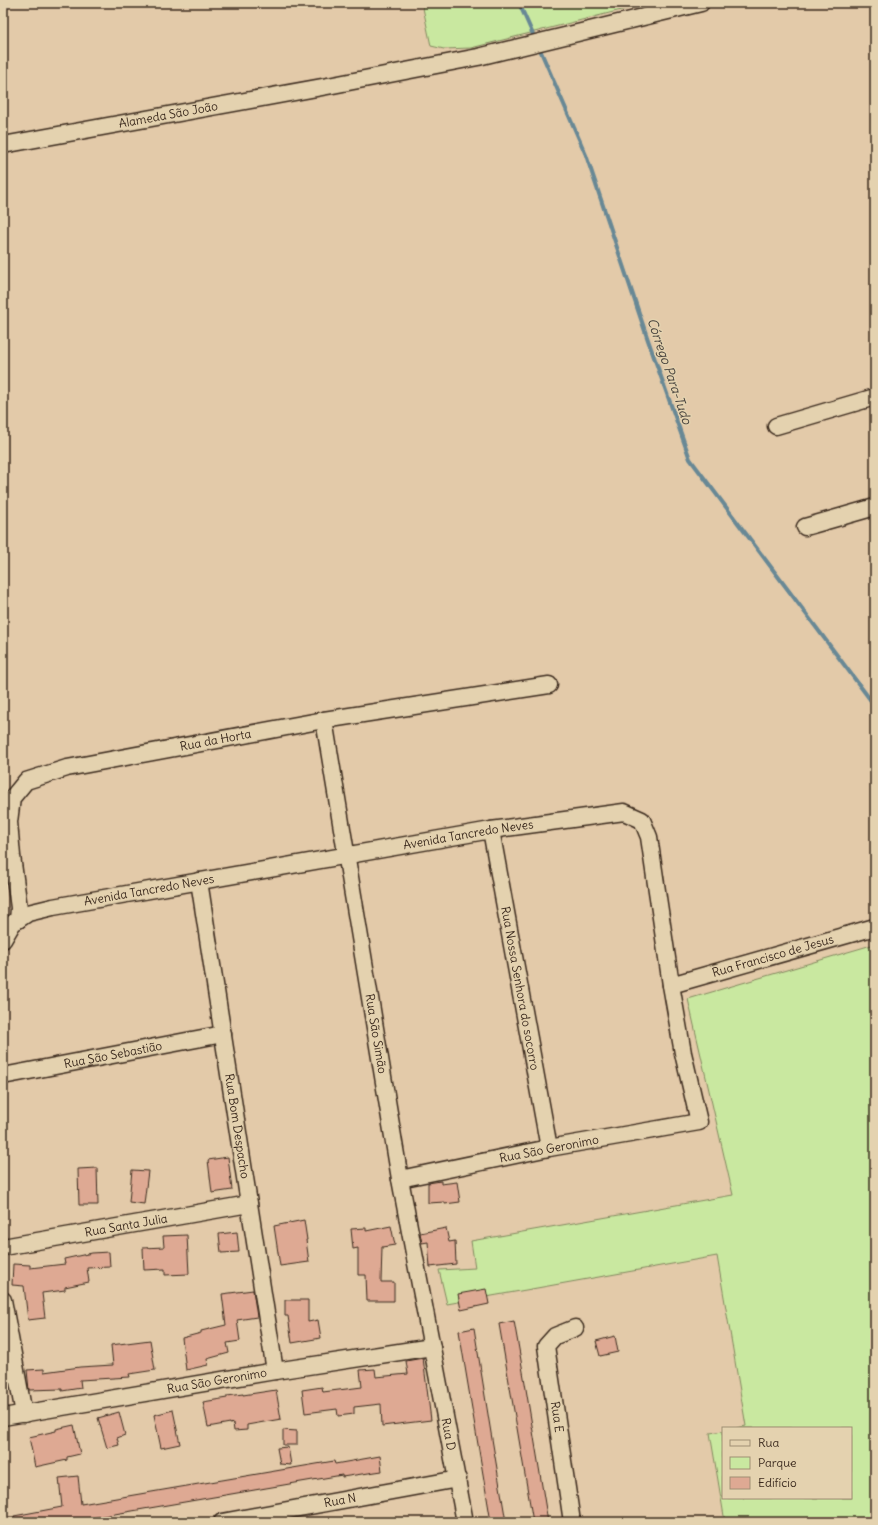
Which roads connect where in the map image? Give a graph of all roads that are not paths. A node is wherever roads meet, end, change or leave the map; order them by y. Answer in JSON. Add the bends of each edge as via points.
{"nodes":[{"id":1,"x":701,"y":3,"type":"edge"},
{"id":2,"x":3,"y":145,"type":"edge"},
{"id":3,"x":875,"y":397,"type":"edge"},
{"id":4,"x":776,"y":426,"type":"dead end"},
{"id":5,"x":875,"y":507,"type":"edge"},
{"id":6,"x":805,"y":528,"type":"dead end"},
{"id":7,"x":549,"y":685,"type":"dead end"},
{"id":8,"x":324,"y":720,"type":"junction"},
{"id":9,"x":491,"y":830,"type":"junction"},
{"id":10,"x":347,"y":855,"type":"junction"},
{"id":11,"x":199,"y":881,"type":"junction"},
{"id":12,"x":18,"y":920,"type":"junction"},
{"id":13,"x":875,"y":927,"type":"edge"},
{"id":14,"x":3,"y":940,"type":"edge"},
{"id":15,"x":671,"y":985,"type":"junction"},
{"id":16,"x":223,"y":1034,"type":"junction"},
{"id":17,"x":3,"y":1076,"type":"edge"},
{"id":18,"x":699,"y":1122,"type":"joint"},
{"id":19,"x":549,"y":1148,"type":"junction"},
{"id":20,"x":400,"y":1178,"type":"junction"},
{"id":21,"x":249,"y":1204,"type":"junction"},
{"id":22,"x":3,"y":1247,"type":"edge"},
{"id":23,"x":3,"y":1300,"type":"edge"},
{"id":24,"x":575,"y":1328,"type":"dead end"},
{"id":25,"x":432,"y":1347,"type":"junction"},
{"id":26,"x":275,"y":1371,"type":"junction"},
{"id":27,"x":24,"y":1414,"type":"junction"},
{"id":28,"x":3,"y":1418,"type":"edge"},
{"id":29,"x":458,"y":1479,"type":"junction"},
{"id":30,"x":222,"y":1522,"type":"edge"},
{"id":31,"x":465,"y":1522,"type":"edge"},
{"id":32,"x":572,"y":1522,"type":"edge"}],
"edges":[{"from":1,"to":2,"type":"street","name":"Alameda São João","via":[[478,57]]},
{"from":3,"to":4,"type":"street"},
{"from":5,"to":6,"type":"street"},
{"from":7,"to":8,"type":"street","name":"Rua da Horta"},
{"from":8,"to":10,"type":"street","name":"Rua São Simão"},
{"from":8,"to":12,"type":"street","name":"Rua da Horta","via":[[67,768],[26,780],[12,798],[9,822],[19,908]]},
{"from":9,"to":10,"type":"street","name":"Avenida Tancredo Neves"},
{"from":9,"to":15,"type":"street","name":"Avenida Tancredo Neves","via":[[624,812],[642,820],[650,837]]},
{"from":9,"to":19,"type":"street","name":"Rua Nossa Senhora do socorro"},
{"from":10,"to":11,"type":"street","name":"Avenida Tancredo Neves"},
{"from":10,"to":20,"type":"street","name":"Rua São Simão"},
{"from":11,"to":12,"type":"street","name":"Avenida Tancredo Neves","via":[[53,907],[28,914]]},
{"from":11,"to":16,"type":"street","name":"Rua Bom Despacho"},
{"from":12,"to":14,"type":"street","name":"Avenida Tancredo Neves","via":[[13,923]]},
{"from":13,"to":15,"type":"street","name":"Rua Francisco de Jesus"},
{"from":15,"to":18,"type":"street","name":"Avenida Tancredo Neves"},
{"from":16,"to":17,"type":"street","name":"Rua São Sebastião"},
{"from":16,"to":21,"type":"street","name":"Rua Bom Despacho"},
{"from":18,"to":19,"type":"street","name":"Rua São Geronimo"},
{"from":19,"to":20,"type":"street","name":"Rua São Geronimo"},
{"from":20,"to":25,"type":"street","name":"Rua São Simão"},
{"from":21,"to":22,"type":"street","name":"Rua Santa Julia"},
{"from":21,"to":26,"type":"street","name":"Rua Bom Despacho"},
{"from":23,"to":27,"type":"street"},
{"from":24,"to":32,"type":"street","name":"Rua E","via":[[555,1336],[546,1346]]},
{"from":25,"to":26,"type":"street","name":"Rua São Geronimo"},
{"from":25,"to":29,"type":"street","name":"Rua D"},
{"from":26,"to":27,"type":"street","name":"Rua São Geronimo"},
{"from":27,"to":28,"type":"street","name":"Rua São Geronimo"},
{"from":29,"to":30,"type":"street","name":"Rua N"},
{"from":29,"to":31,"type":"street","name":"Rua D"}]}
